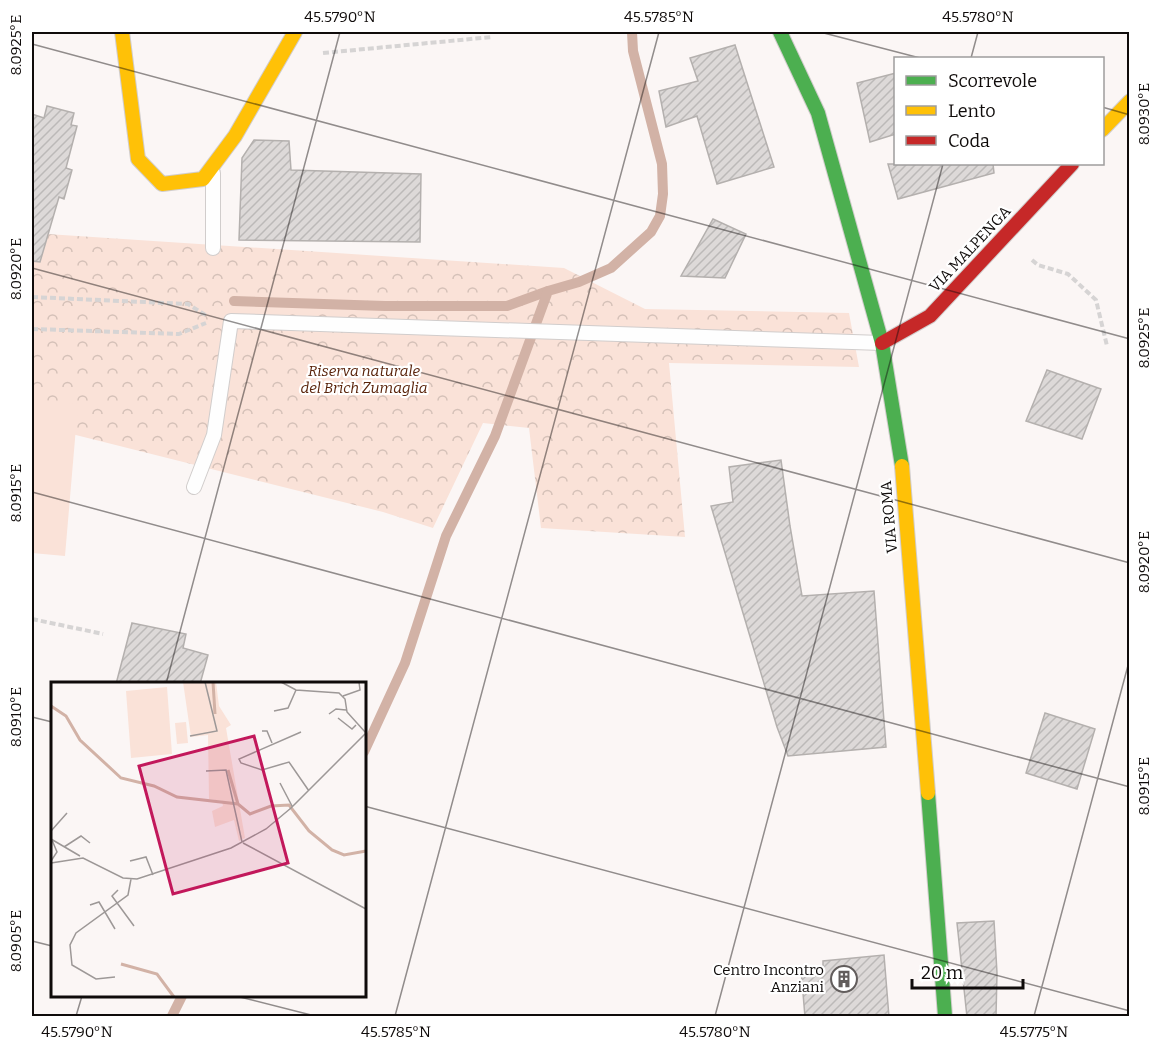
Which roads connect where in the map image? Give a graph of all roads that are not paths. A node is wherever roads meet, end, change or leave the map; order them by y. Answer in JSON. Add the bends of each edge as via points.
{"nodes":[{"id":1,"x":122,"y":32,"type":"edge"},
{"id":2,"x":296,"y":32,"type":"edge"},
{"id":3,"x":780,"y":32,"type":"edge"},
{"id":4,"x":1130,"y":101,"type":"edge"},
{"id":5,"x":1104,"y":128,"type":"edge"},
{"id":6,"x":213,"y":165,"type":"junction"},
{"id":7,"x":1071,"y":165,"type":"edge"},
{"id":8,"x":213,"y":248,"type":"dead end"},
{"id":9,"x":882,"y":343,"type":"junction"},
{"id":10,"x":194,"y":487,"type":"dead end"},
{"id":11,"x":945,"y":1017,"type":"edge"}],
"edges":[{"from":1,"to":6,"type":"street","via":[[138,159],[162,184],[203,178]]},
{"from":2,"to":6,"type":"street","via":[[235,136]]},
{"from":3,"to":9,"type":"street","name":"VIA ROMA","via":[[818,113]]},
{"from":4,"to":5,"type":"street"},
{"from":6,"to":8,"type":"lane"},
{"from":7,"to":9,"type":"street","name":"VIA MALPENGA","via":[[930,316]]},
{"from":9,"to":10,"type":"lane","via":[[231,321],[214,435]]},
{"from":9,"to":11,"type":"street","name":"VIA ROMA","via":[[901,454]]}]}
